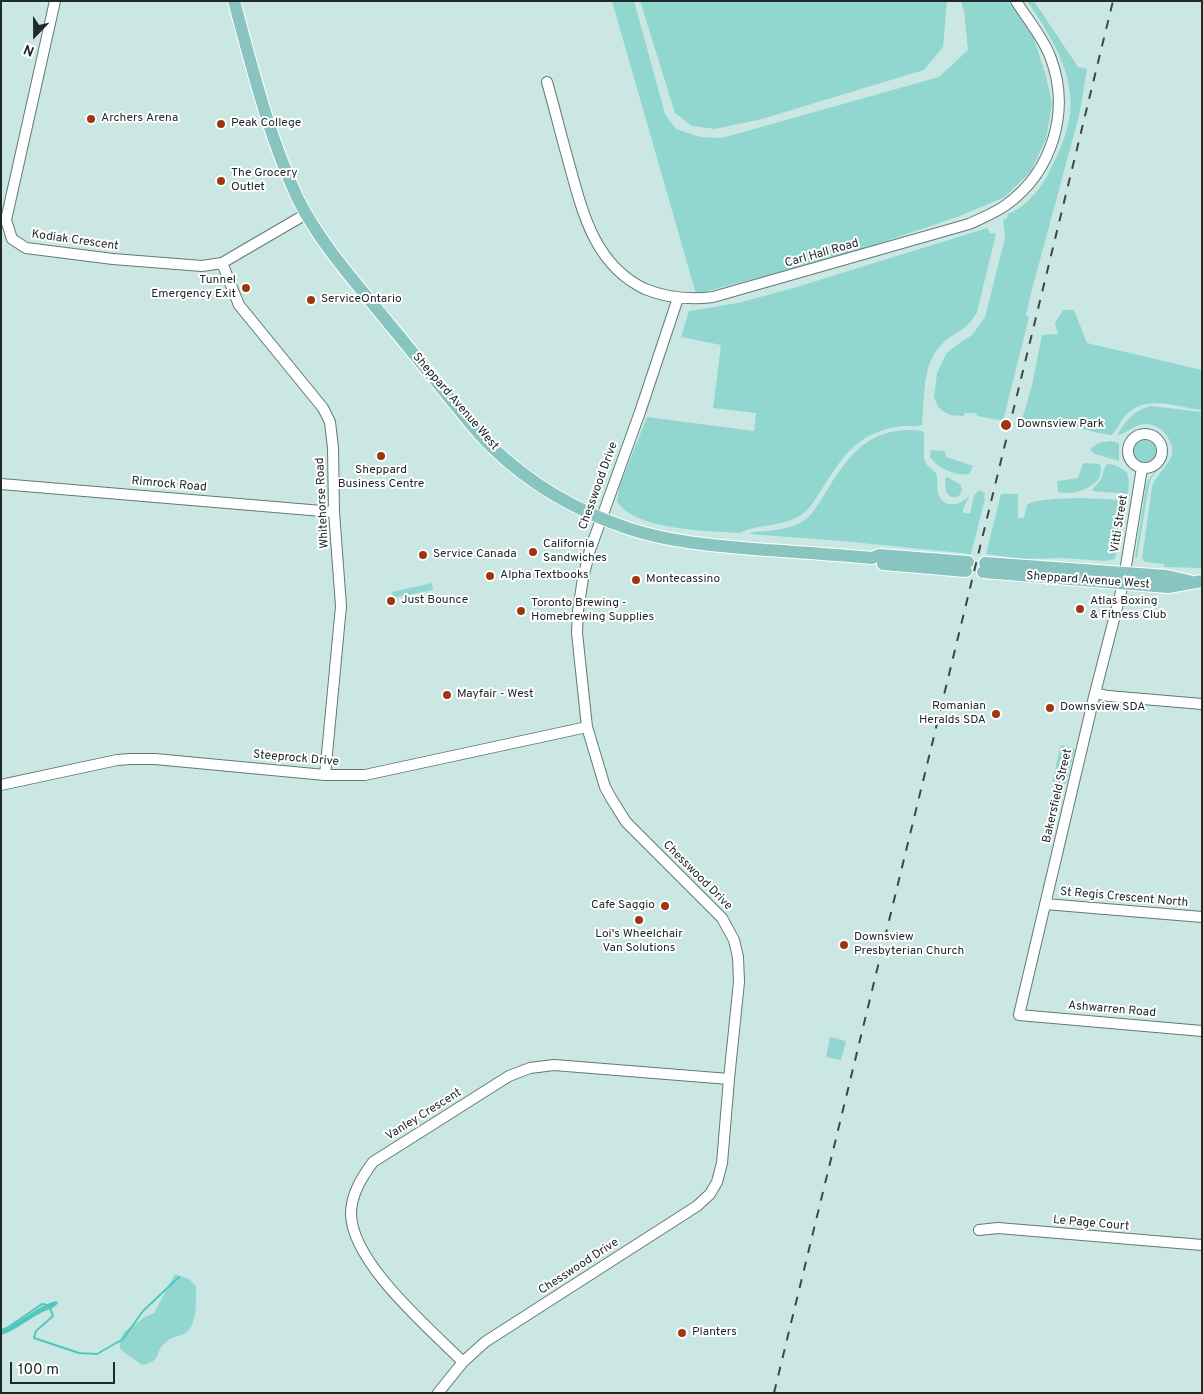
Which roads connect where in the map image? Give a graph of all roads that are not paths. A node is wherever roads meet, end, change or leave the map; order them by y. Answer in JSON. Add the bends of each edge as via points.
{"nodes":[{"id":1,"x":55,"y":1,"type":"edge"},
{"id":2,"x":234,"y":1,"type":"edge"},
{"id":3,"x":1016,"y":1,"type":"edge"},
{"id":4,"x":547,"y":82,"type":"dead end"},
{"id":5,"x":306,"y":214,"type":"junction"},
{"id":6,"x":222,"y":263,"type":"junction"},
{"id":7,"x":678,"y":298,"type":"junction"},
{"id":8,"x":1142,"y":468,"type":"dead end"},
{"id":9,"x":1,"y":484,"type":"edge"},
{"id":10,"x":334,"y":512,"type":"junction"},
{"id":11,"x":600,"y":518,"type":"junction"},
{"id":12,"x":967,"y":566,"type":"dead end"},
{"id":13,"x":984,"y":568,"type":"dead end"},
{"id":14,"x":1124,"y":579,"type":"junction"},
{"id":15,"x":1197,"y":582,"type":"edge"},
{"id":16,"x":1095,"y":693,"type":"junction"},
{"id":17,"x":1202,"y":704,"type":"edge"},
{"id":18,"x":587,"y":727,"type":"junction"},
{"id":19,"x":325,"y":775,"type":"junction"},
{"id":20,"x":1,"y":784,"type":"edge"},
{"id":21,"x":1045,"y":904,"type":"junction"},
{"id":22,"x":1202,"y":917,"type":"edge"},
{"id":23,"x":1019,"y":1015,"type":"joint"},
{"id":24,"x":1202,"y":1031,"type":"edge"},
{"id":25,"x":729,"y":1079,"type":"junction"},
{"id":26,"x":979,"y":1230,"type":"dead end"},
{"id":27,"x":1202,"y":1245,"type":"edge"},
{"id":28,"x":463,"y":1362,"type":"junction"},
{"id":29,"x":438,"y":1393,"type":"edge"}],
"edges":[{"from":1,"to":6,"type":"street","name":"Kodiak Crescent","via":[[6,220],[12,239],[26,248],[106,258],[202,266]]},
{"from":2,"to":5,"type":"main road","name":"Sheppard Avenue West","via":[[266,118],[282,164]]},
{"from":3,"to":7,"type":"street","name":"Carl Hall Road","via":[[1045,46],[1056,74],[1059,100],[1056,129],[1048,153],[1034,178],[1019,195],[996,212],[969,224],[722,296]]},
{"from":4,"to":7,"type":"street","name":"Carl Hall Road","via":[[580,204],[598,248],[614,268],[633,282]]},
{"from":5,"to":6,"type":"street","name":"Kodiak Crescent"},
{"from":5,"to":11,"type":"main road","name":"Sheppard Avenue West","via":[[352,279],[491,447],[542,487]]},
{"from":6,"to":10,"type":"street","name":"Whitehorse Road","via":[[239,305],[327,416],[332,431]]},
{"from":7,"to":11,"type":"street","name":"Chesswood Drive"},
{"from":8,"to":14,"type":"street","name":"Vitti Street"},
{"from":9,"to":10,"type":"street","name":"Rimrock Road"},
{"from":10,"to":19,"type":"street","name":"Whitehorse Road","via":[[341,606]]},
{"from":11,"to":12,"type":"main road","name":"Sheppard Avenue West","via":[[630,529],[719,546],[872,558],[879,555]]},
{"from":11,"to":18,"type":"street","name":"Chesswood Drive","via":[[583,578],[578,611],[578,651]]},
{"from":13,"to":14,"type":"main road","name":"Sheppard Avenue West"},
{"from":14,"to":15,"type":"main road","name":"Sheppard Avenue West","via":[[1167,576]]},
{"from":14,"to":16,"type":"street","name":"Bakersfield Street"},
{"from":16,"to":17,"type":"street"},
{"from":16,"to":21,"type":"street","name":"Bakersfield Street"},
{"from":18,"to":19,"type":"street","name":"Steeprock Drive","via":[[377,773]]},
{"from":18,"to":25,"type":"street","name":"Chesswood Drive","via":[[605,787],[622,817],[722,918],[734,940],[739,982]]},
{"from":19,"to":20,"type":"street","name":"Steeprock Drive","via":[[130,759]]},
{"from":21,"to":22,"type":"street","name":"St Regis Crescent North"},
{"from":21,"to":23,"type":"street","name":"Bakersfield Street"},
{"from":23,"to":24,"type":"street","name":"Ashwarren Road"},
{"from":25,"to":28,"type":"street","name":"Chesswood Drive","via":[[722,1163],[710,1194],[697,1206],[485,1342]]},
{"from":25,"to":28,"type":"street","name":"Vanley Crescent","via":[[554,1065],[530,1068],[509,1076],[373,1162],[362,1176],[351,1214],[356,1237],[368,1261],[385,1283]]},
{"from":26,"to":27,"type":"street","name":"Le Page Court","via":[[998,1228]]},
{"from":28,"to":29,"type":"street","name":"Chesswood Drive"}]}
